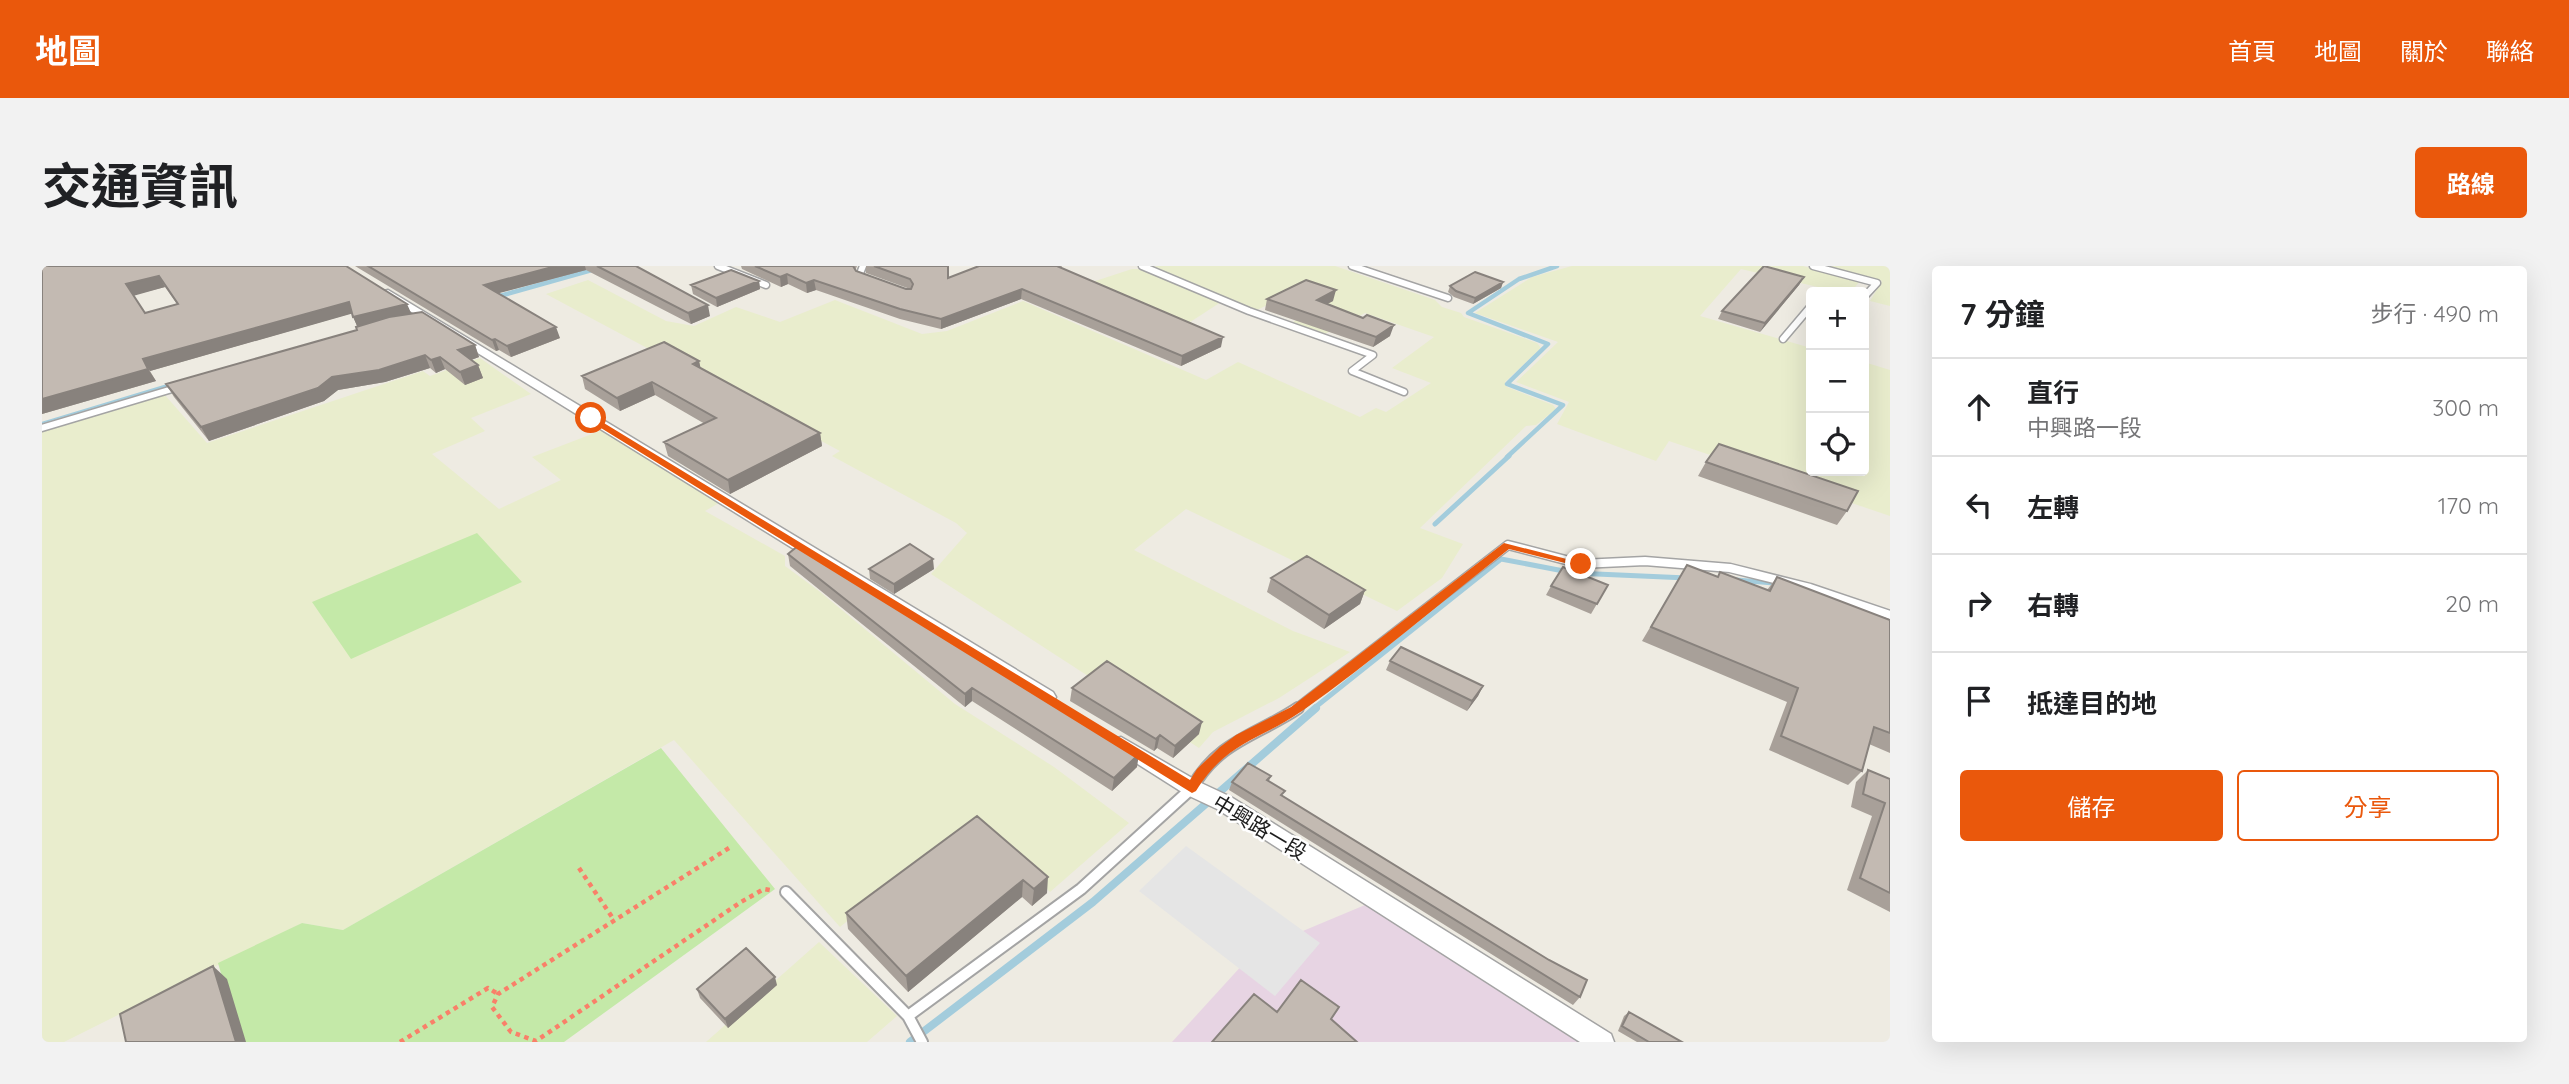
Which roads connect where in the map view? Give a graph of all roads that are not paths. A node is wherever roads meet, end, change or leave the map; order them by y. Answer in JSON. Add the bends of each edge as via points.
{"nodes":[{"id":1,"x":718,"y":266,"type":"edge"},
{"id":2,"x":863,"y":266,"type":"edge"},
{"id":3,"x":1142,"y":266,"type":"edge"},
{"id":4,"x":1352,"y":266,"type":"edge"},
{"id":5,"x":1813,"y":266,"type":"edge"},
{"id":6,"x":872,"y":281,"type":"edge"},
{"id":7,"x":375,"y":285,"type":"edge"},
{"id":8,"x":766,"y":285,"type":"edge"},
{"id":9,"x":1869,"y":292,"type":"edge"},
{"id":10,"x":1448,"y":298,"type":"dead end"},
{"id":11,"x":1806,"y":312,"type":"edge"},
{"id":12,"x":1783,"y":339,"type":"dead end"},
{"id":13,"x":185,"y":385,"type":"edge"},
{"id":14,"x":1404,"y":392,"type":"dead end"},
{"id":15,"x":42,"y":428,"type":"edge"},
{"id":16,"x":1890,"y":615,"type":"edge"},
{"id":17,"x":1065,"y":709,"type":"edge"},
{"id":18,"x":1111,"y":737,"type":"edge"},
{"id":19,"x":1192,"y":788,"type":"junction"},
{"id":20,"x":786,"y":892,"type":"road end"},
{"id":21,"x":908,"y":1016,"type":"junction"},
{"id":22,"x":922,"y":1042,"type":"edge"},
{"id":23,"x":1602,"y":1042,"type":"edge"}],
"edges":[{"from":1,"to":8,"type":"lane"},
{"from":2,"to":6,"type":"lane","via":[[859,276]]},
{"from":3,"to":14,"type":"lane","via":[[1249,311],[1373,355],[1352,371]]},
{"from":4,"to":10,"type":"lane"},
{"from":5,"to":9,"type":"lane","via":[[1877,283]]},
{"from":7,"to":17,"type":"street"},
{"from":11,"to":12,"type":"lane"},
{"from":13,"to":15,"type":"lane"},
{"from":16,"to":19,"type":"lane","via":[[1810,588],[1730,569],[1644,561],[1581,564],[1508,545],[1295,710],[1224,750]]},
{"from":18,"to":19,"type":"street","name":"中興路一段"},
{"from":19,"to":21,"type":"lane","via":[[1081,889]]},
{"from":19,"to":23,"type":"street","name":"中興路一段","via":[[1224,803]]},
{"from":20,"to":21,"type":"lane"},
{"from":21,"to":22,"type":"lane"}]}
